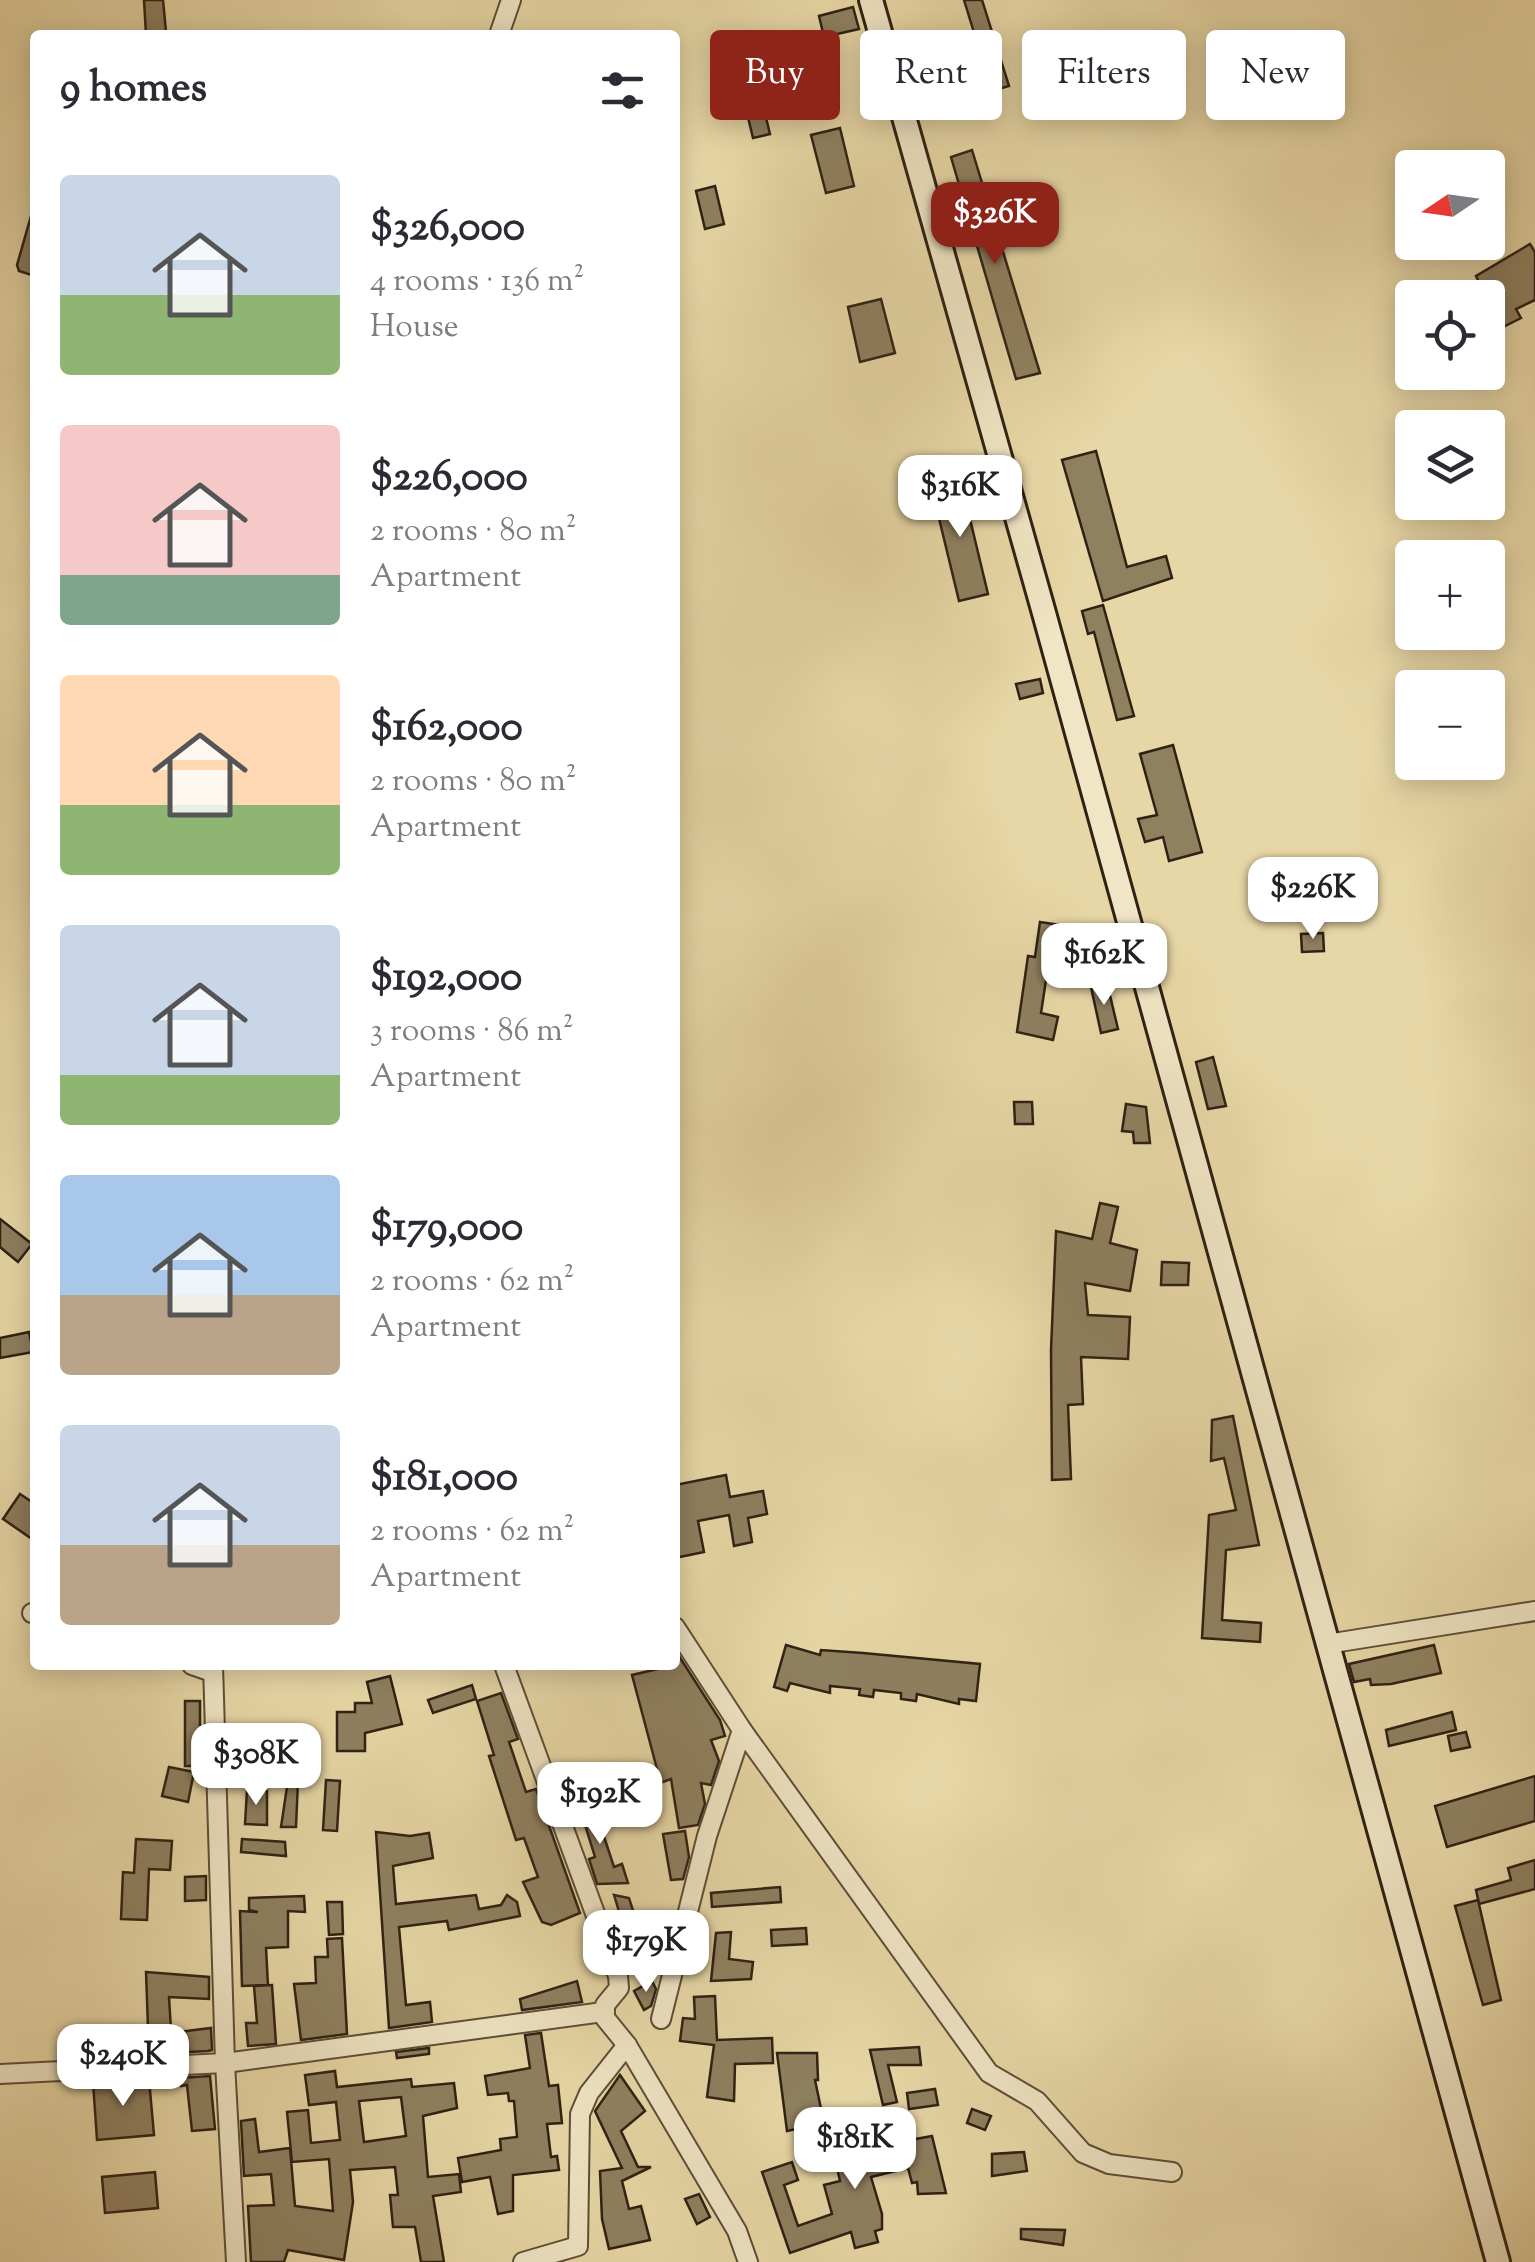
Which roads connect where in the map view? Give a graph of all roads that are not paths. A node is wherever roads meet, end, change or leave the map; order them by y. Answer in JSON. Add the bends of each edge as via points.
{"nodes":[{"id":1,"x":511,"y":0,"type":"edge"},
{"id":2,"x":871,"y":0,"type":"edge"},
{"id":3,"x":500,"y":30,"type":"edge"},
{"id":4,"x":1535,"y":1611,"type":"edge"},
{"id":5,"x":680,"y":1635,"type":"edge"},
{"id":6,"x":1327,"y":1644,"type":"junction"},
{"id":7,"x":212,"y":1670,"type":"edge"},
{"id":8,"x":506,"y":1670,"type":"edge"},
{"id":9,"x":742,"y":1730,"type":"junction"},
{"id":10,"x":603,"y":2012,"type":"junction"},
{"id":11,"x":660,"y":2019,"type":"dead end"},
{"id":12,"x":628,"y":2044,"type":"junction"},
{"id":13,"x":224,"y":2063,"type":"junction"},
{"id":14,"x":0,"y":2074,"type":"edge"},
{"id":15,"x":1172,"y":2172,"type":"dead end"},
{"id":16,"x":236,"y":2262,"type":"edge"},
{"id":17,"x":523,"y":2262,"type":"edge"},
{"id":18,"x":748,"y":2262,"type":"edge"},
{"id":19,"x":1498,"y":2262,"type":"edge"}],
"edges":[{"from":1,"to":3,"type":"street"},
{"from":2,"to":6,"type":"main road"},
{"from":4,"to":6,"type":"street"},
{"from":5,"to":9,"type":"street"},
{"from":6,"to":19,"type":"main road"},
{"from":7,"to":13,"type":"street"},
{"from":8,"to":10,"type":"street","via":[[618,1976],[619,1988]]},
{"from":9,"to":11,"type":"street"},
{"from":9,"to":15,"type":"street","via":[[989,2072],[1037,2101],[1083,2153],[1110,2164]]},
{"from":10,"to":12,"type":"street"},
{"from":10,"to":13,"type":"street"},
{"from":12,"to":17,"type":"street","via":[[580,2114],[578,2246]]},
{"from":12,"to":18,"type":"street"},
{"from":13,"to":14,"type":"street"},
{"from":13,"to":16,"type":"street"}]}
